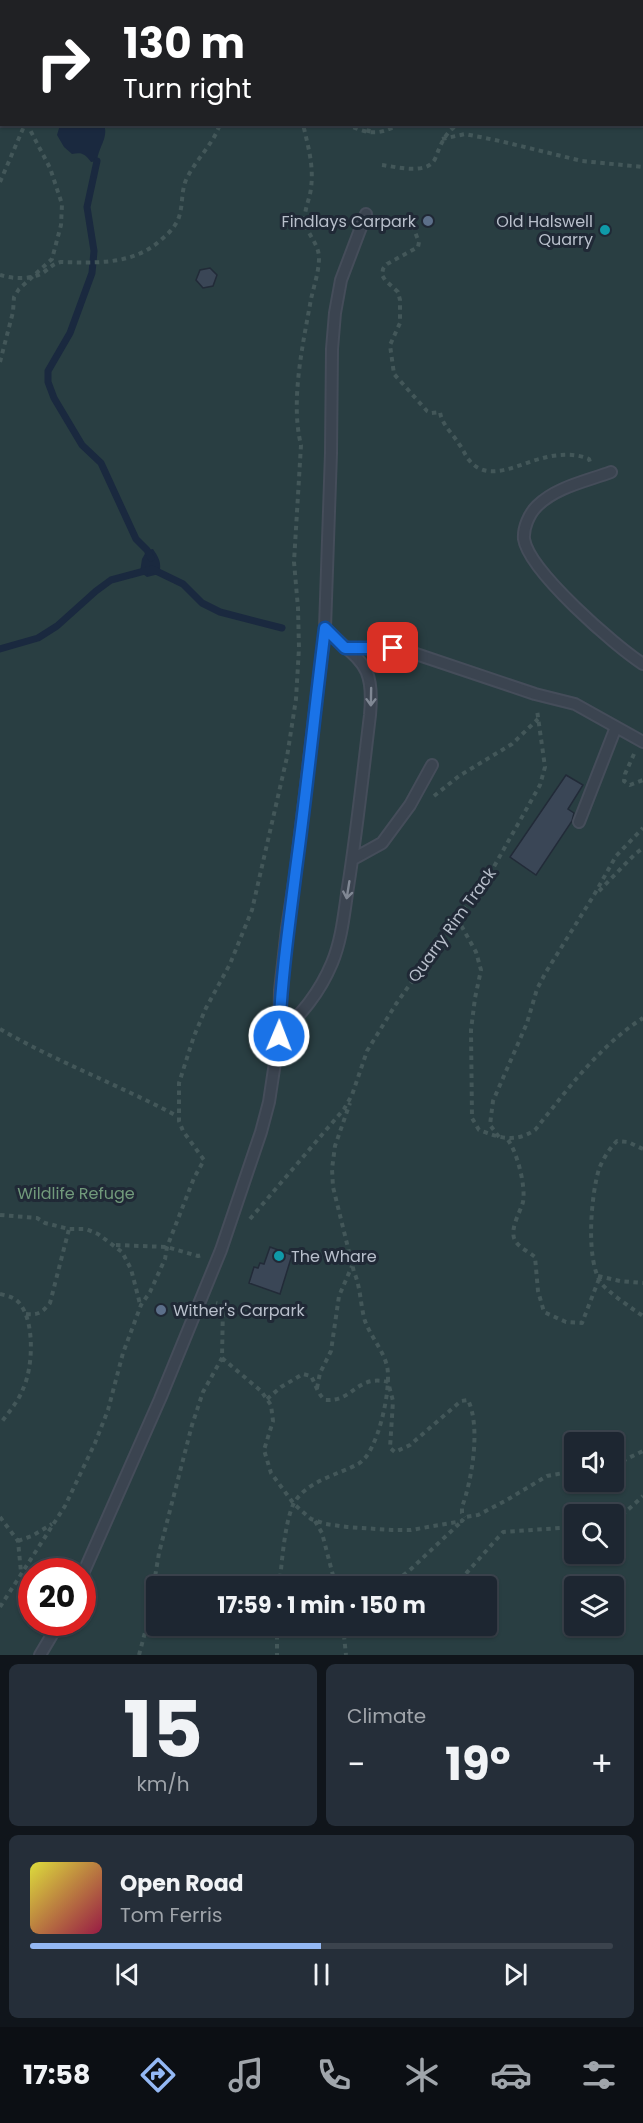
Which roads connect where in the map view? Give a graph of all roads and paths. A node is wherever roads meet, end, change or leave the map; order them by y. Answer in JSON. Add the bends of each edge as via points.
{"nodes":[{"id":1,"x":25,"y":126,"type":"edge"},
{"id":2,"x":27,"y":126,"type":"edge"},
{"id":3,"x":219,"y":126,"type":"edge"},
{"id":4,"x":303,"y":126,"type":"edge"},
{"id":5,"x":350,"y":126,"type":"edge"},
{"id":6,"x":370,"y":126,"type":"edge"},
{"id":7,"x":396,"y":126,"type":"edge"},
{"id":8,"x":456,"y":126,"type":"edge"},
{"id":9,"x":368,"y":134,"type":"junction"},
{"id":10,"x":442,"y":139,"type":"junction"},
{"id":11,"x":382,"y":165,"type":"dead end"},
{"id":12,"x":643,"y":167,"type":"edge"},
{"id":13,"x":0,"y":182,"type":"edge"},
{"id":14,"x":366,"y":214,"type":"dead end"},
{"id":15,"x":408,"y":217,"type":"dead end"},
{"id":16,"x":0,"y":275,"type":"edge"},
{"id":17,"x":32,"y":277,"type":"junction"},
{"id":18,"x":0,"y":362,"type":"edge"},
{"id":19,"x":611,"y":472,"type":"dead end"},
{"id":20,"x":590,"y":480,"type":"junction"},
{"id":21,"x":325,"y":628,"type":"junction"},
{"id":22,"x":345,"y":648,"type":"junction"},
{"id":23,"x":643,"y":664,"type":"edge"},
{"id":24,"x":535,"y":694,"type":"junction"},
{"id":25,"x":538,"y":719,"type":"junction"},
{"id":26,"x":616,"y":727,"type":"junction"},
{"id":27,"x":641,"y":741,"type":"edge"},
{"id":28,"x":432,"y":765,"type":"dead end"},
{"id":29,"x":643,"y":780,"type":"edge"},
{"id":30,"x":434,"y":797,"type":"dead end"},
{"id":31,"x":579,"y":822,"type":"dead end"},
{"id":32,"x":643,"y":828,"type":"edge"},
{"id":33,"x":643,"y":848,"type":"edge"},
{"id":34,"x":353,"y":859,"type":"junction"},
{"id":35,"x":594,"y":895,"type":"junction"},
{"id":36,"x":457,"y":918,"type":"junction"},
{"id":37,"x":643,"y":1018,"type":"edge"},
{"id":38,"x":0,"y":1029,"type":"edge"},
{"id":39,"x":279,"y":1036,"type":"junction"},
{"id":40,"x":352,"y":1095,"type":"junction"},
{"id":41,"x":178,"y":1116,"type":"junction"},
{"id":42,"x":499,"y":1137,"type":"junction"},
{"id":43,"x":507,"y":1139,"type":"junction"},
{"id":44,"x":643,"y":1149,"type":"edge"},
{"id":45,"x":0,"y":1215,"type":"edge"},
{"id":46,"x":242,"y":1227,"type":"dead end"},
{"id":47,"x":69,"y":1229,"type":"junction"},
{"id":48,"x":116,"y":1245,"type":"junction"},
{"id":49,"x":167,"y":1247,"type":"junction"},
{"id":50,"x":221,"y":1250,"type":"junction"},
{"id":51,"x":352,"y":1266,"type":"junction"},
{"id":52,"x":598,"y":1277,"type":"junction"},
{"id":53,"x":643,"y":1283,"type":"edge"},
{"id":54,"x":0,"y":1294,"type":"edge"},
{"id":55,"x":202,"y":1297,"type":"junction"},
{"id":56,"x":141,"y":1305,"type":"junction"},
{"id":57,"x":26,"y":1314,"type":"junction"},
{"id":58,"x":643,"y":1316,"type":"edge"},
{"id":59,"x":222,"y":1358,"type":"junction"},
{"id":60,"x":388,"y":1382,"type":"junction"},
{"id":61,"x":316,"y":1389,"type":"junction"},
{"id":62,"x":267,"y":1399,"type":"junction"},
{"id":63,"x":0,"y":1424,"type":"edge"},
{"id":64,"x":643,"y":1451,"type":"edge"},
{"id":65,"x":624,"y":1460,"type":"edge"},
{"id":66,"x":564,"y":1473,"type":"edge"},
{"id":67,"x":643,"y":1496,"type":"edge"},
{"id":68,"x":294,"y":1504,"type":"junction"},
{"id":69,"x":624,"y":1513,"type":"edge"},
{"id":70,"x":0,"y":1517,"type":"edge"},
{"id":71,"x":464,"y":1519,"type":"junction"},
{"id":72,"x":314,"y":1521,"type":"junction"},
{"id":73,"x":4,"y":1523,"type":"junction"},
{"id":74,"x":54,"y":1523,"type":"junction"},
{"id":75,"x":0,"y":1527,"type":"edge"},
{"id":76,"x":564,"y":1528,"type":"edge"},
{"id":77,"x":18,"y":1541,"type":"junction"},
{"id":78,"x":20,"y":1558,"type":"edge"},
{"id":79,"x":31,"y":1558,"type":"edge"},
{"id":80,"x":90,"y":1558,"type":"edge"},
{"id":81,"x":281,"y":1576,"type":"edge"},
{"id":82,"x":333,"y":1576,"type":"edge"},
{"id":83,"x":402,"y":1576,"type":"edge"},
{"id":84,"x":464,"y":1576,"type":"edge"},
{"id":85,"x":18,"y":1578,"type":"edge"},
{"id":86,"x":0,"y":1607,"type":"edge"},
{"id":87,"x":51,"y":1636,"type":"edge"},
{"id":88,"x":277,"y":1636,"type":"edge"},
{"id":89,"x":344,"y":1636,"type":"edge"},
{"id":90,"x":40,"y":1655,"type":"edge"},
{"id":91,"x":139,"y":1655,"type":"edge"},
{"id":92,"x":277,"y":1655,"type":"edge"},
{"id":93,"x":346,"y":1655,"type":"edge"}],
"edges":[{"from":1,"to":13,"type":"path"},
{"from":2,"to":17,"type":"path","via":[[50,168],[62,204],[52,259]]},
{"from":3,"to":17,"type":"path","via":[[186,182],[175,225],[158,243],[127,260],[61,262]]},
{"from":4,"to":41,"type":"path","via":[[312,168],[305,220],[319,258],[297,397],[301,445],[294,561],[299,648],[296,699],[287,757],[252,910],[190,1046],[180,1083]]},
{"from":5,"to":9,"type":"path"},
{"from":6,"to":9,"type":"path"},
{"from":7,"to":9,"type":"path"},
{"from":8,"to":10,"type":"path"},
{"from":10,"to":11,"type":"path","via":[[429,166]]},
{"from":10,"to":12,"type":"path","via":[[465,134],[582,161]]},
{"from":14,"to":21,"type":"lane","via":[[341,280],[335,313]]},
{"from":15,"to":20,"type":"path","via":[[418,247],[387,264],[382,275],[398,292],[400,300],[400,323],[390,345],[394,374],[427,411],[440,412],[441,419],[476,466],[499,471],[544,458],[577,454],[589,459],[593,469]]},
{"from":16,"to":17,"type":"path","via":[[12,279]]},
{"from":17,"to":18,"type":"path","via":[[14,297]]},
{"from":19,"to":20,"type":"lane"},
{"from":20,"to":23,"type":"lane","via":[[566,488],[537,506],[524,530],[525,541],[534,560],[587,619]]},
{"from":21,"to":22,"type":"lane"},
{"from":21,"to":39,"type":"lane","via":[[280,990]]},
{"from":22,"to":24,"type":"lane","via":[[393,648]]},
{"from":22,"to":34,"type":"lane","one_way":true,"via":[[365,668],[372,693]]},
{"from":24,"to":25,"type":"path","name":"Quarry Rim Track"},
{"from":24,"to":26,"type":"lane","via":[[575,704]]},
{"from":25,"to":30,"type":"path","via":[[512,744],[459,776]]},
{"from":25,"to":36,"type":"path","name":"Quarry Rim Track","via":[[545,767],[540,785],[483,886]]},
{"from":26,"to":27,"type":"lane"},
{"from":26,"to":31,"type":"lane"},
{"from":27,"to":29,"type":"path","via":[[624,781],[630,785]]},
{"from":28,"to":34,"type":"lane","via":[[410,805],[382,843]]},
{"from":32,"to":35,"type":"path","via":[[616,856]]},
{"from":33,"to":35,"type":"path"},
{"from":34,"to":39,"type":"lane","one_way":true,"via":[[341,938],[333,961],[306,1010]]},
{"from":35,"to":42,"type":"path","via":[[537,989],[527,1023],[493,1101],[490,1125]]},
{"from":36,"to":40,"type":"path","name":"Quarry Rim Track","via":[[367,1052]]},
{"from":36,"to":42,"type":"path","via":[[481,969],[471,1030],[472,1118],[479,1130]]},
{"from":37,"to":43,"type":"path","via":[[593,1058],[535,1130]]},
{"from":38,"to":41,"type":"path"},
{"from":39,"to":50,"type":"lane","via":[[266,1116]]},
{"from":40,"to":46,"type":"path","name":"Quarry Rim Track","via":[[345,1109]]},
{"from":40,"to":51,"type":"path","via":[[335,1146],[332,1169]]},
{"from":41,"to":49,"type":"path","via":[[183,1131],[204,1160]]},
{"from":42,"to":43,"type":"path"},
{"from":43,"to":52,"type":"path","via":[[515,1149],[522,1182],[523,1201],[514,1235],[516,1242],[535,1257],[544,1312],[566,1322],[582,1323]]},
{"from":44,"to":52,"type":"path","via":[[628,1142],[616,1142],[600,1168],[592,1210],[592,1244]]},
{"from":45,"to":47,"type":"path","via":[[37,1218]]},
{"from":47,"to":48,"type":"path","via":[[86,1229]]},
{"from":47,"to":57,"type":"path","via":[[50,1303],[43,1312]]},
{"from":48,"to":49,"type":"path"},
{"from":48,"to":56,"type":"path","via":[[128,1260]]},
{"from":49,"to":50,"type":"path","via":[[198,1256]]},
{"from":49,"to":56,"type":"path","via":[[165,1259]]},
{"from":50,"to":55,"type":"lane"},
{"from":51,"to":60,"type":"path","via":[[359,1282],[365,1321],[387,1364]]},
{"from":51,"to":61,"type":"path","via":[[339,1296],[330,1351]]},
{"from":52,"to":53,"type":"path"},
{"from":52,"to":58,"type":"path"},
{"from":54,"to":57,"type":"path","via":[[11,1296]]},
{"from":55,"to":59,"type":"path","via":[[223,1305]]},
{"from":55,"to":80,"type":"lane"},
{"from":56,"to":74,"type":"path","via":[[102,1426]]},
{"from":57,"to":63,"type":"path","via":[[30,1329],[28,1377]]},
{"from":59,"to":62,"type":"path"},
{"from":59,"to":91,"type":"path","via":[[203,1392],[192,1425],[159,1553]]},
{"from":60,"to":61,"type":"path","via":[[368,1381],[342,1399],[332,1401],[325,1400]]},
{"from":60,"to":68,"type":"path","via":[[378,1430],[365,1459],[308,1489]]},
{"from":60,"to":71,"type":"path","via":[[393,1401],[390,1448],[395,1452],[461,1401],[470,1402],[474,1436],[462,1507]]},
{"from":61,"to":62,"type":"path","via":[[311,1376],[303,1374]]},
{"from":62,"to":68,"type":"path","via":[[273,1421],[264,1450],[271,1473]]},
{"from":64,"to":65,"type":"path"},
{"from":66,"to":71,"type":"path","via":[[547,1476],[505,1502]]},
{"from":67,"to":69,"type":"path"},
{"from":68,"to":72,"type":"path"},
{"from":68,"to":81,"type":"path"},
{"from":70,"to":73,"type":"path"},
{"from":71,"to":72,"type":"path","via":[[411,1530],[346,1527]]},
{"from":71,"to":83,"type":"path"},
{"from":72,"to":82,"type":"path","via":[[322,1533]]},
{"from":73,"to":75,"type":"path"},
{"from":73,"to":77,"type":"path"},
{"from":74,"to":77,"type":"path"},
{"from":74,"to":79,"type":"path"},
{"from":76,"to":84,"type":"path","via":[[502,1532]]},
{"from":77,"to":78,"type":"path"},
{"from":85,"to":86,"type":"path"},
{"from":87,"to":90,"type":"lane"},
{"from":88,"to":92,"type":"path"},
{"from":89,"to":93,"type":"path"}]}
